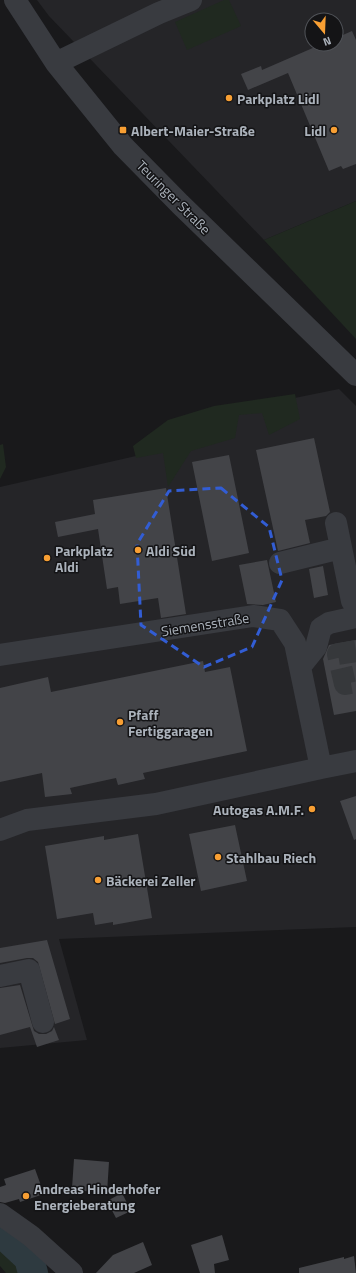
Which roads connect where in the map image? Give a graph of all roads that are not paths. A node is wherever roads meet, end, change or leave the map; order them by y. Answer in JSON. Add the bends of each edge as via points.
{"nodes":[{"id":1,"x":15,"y":0,"type":"edge"},
{"id":2,"x":191,"y":0,"type":"edge"},
{"id":3,"x":56,"y":63,"type":"junction"},
{"id":4,"x":356,"y":375,"type":"edge"},
{"id":5,"x":336,"y":523,"type":"dead end"},
{"id":6,"x":341,"y":548,"type":"junction"},
{"id":7,"x":280,"y":563,"type":"dead end"},
{"id":8,"x":354,"y":609,"type":"edge"},
{"id":9,"x":0,"y":655,"type":"edge"},
{"id":10,"x":300,"y":667,"type":"junction"},
{"id":11,"x":356,"y":760,"type":"edge"},
{"id":12,"x":321,"y":768,"type":"junction"},
{"id":13,"x":0,"y":830,"type":"edge"},
{"id":14,"x":0,"y":976,"type":"edge"},
{"id":15,"x":43,"y":1022,"type":"dead end"},
{"id":16,"x":0,"y":1214,"type":"edge"},
{"id":17,"x":72,"y":1273,"type":"edge"}],
"edges":[{"from":1,"to":3,"type":"street","name":"Teuringer Straße"},
{"from":2,"to":3,"type":"street"},
{"from":3,"to":4,"type":"street","name":"Teuringer Straße","via":[[124,146]]},
{"from":5,"to":6,"type":"street"},
{"from":6,"to":7,"type":"street"},
{"from":6,"to":8,"type":"street"},
{"from":8,"to":10,"type":"street","via":[[321,628],[316,647]]},
{"from":9,"to":10,"type":"street","name":"Siemensstraße","via":[[253,616],[280,620],[295,643]]},
{"from":10,"to":12,"type":"street","name":"Siemensstraße"},
{"from":11,"to":12,"type":"street"},
{"from":12,"to":13,"type":"street","via":[[156,804],[27,820]]},
{"from":14,"to":15,"type":"street","via":[[28,970]]},
{"from":16,"to":17,"type":"street","via":[[31,1236]]}]}
